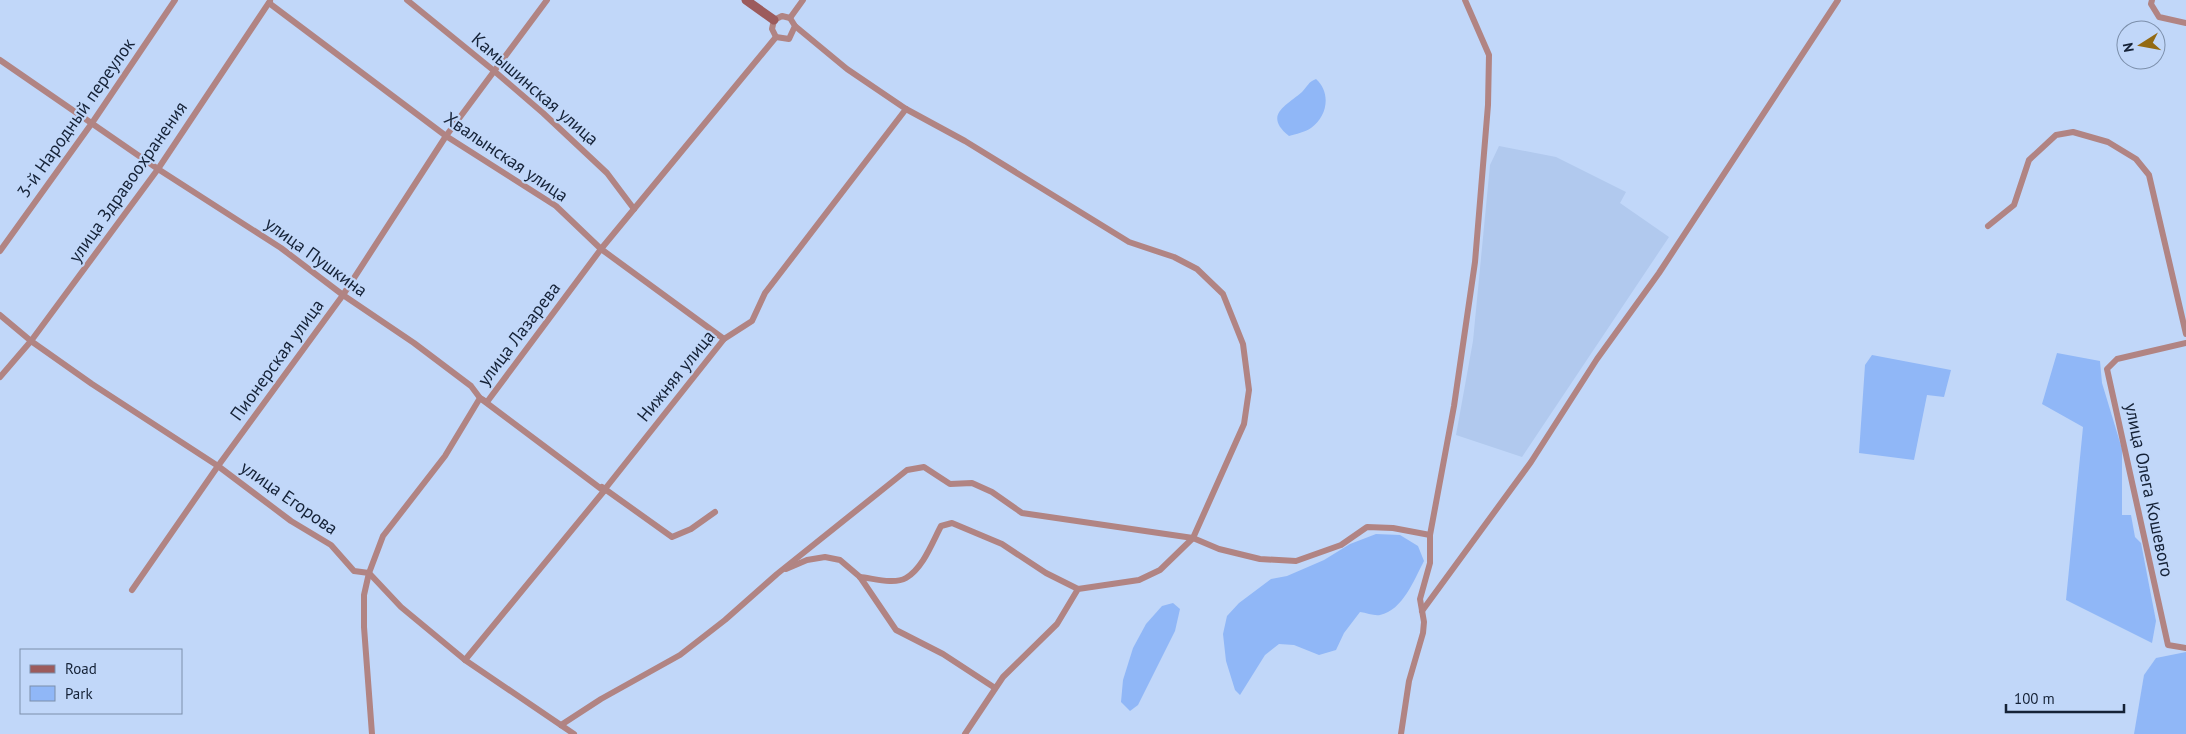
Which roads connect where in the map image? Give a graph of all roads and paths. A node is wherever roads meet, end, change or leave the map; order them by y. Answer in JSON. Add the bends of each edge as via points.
{"nodes":[{"id":1,"x":176,"y":0,"type":"edge"},
{"id":2,"x":407,"y":0,"type":"edge"},
{"id":3,"x":547,"y":0,"type":"edge"},
{"id":4,"x":746,"y":0,"type":"edge"},
{"id":5,"x":804,"y":0,"type":"edge"},
{"id":6,"x":1465,"y":0,"type":"edge"},
{"id":7,"x":1838,"y":0,"type":"edge"},
{"id":8,"x":2152,"y":0,"type":"edge"},
{"id":9,"x":270,"y":1,"type":"edge"},
{"id":10,"x":790,"y":18,"type":"junction"},
{"id":11,"x":774,"y":20,"type":"junction"},
{"id":12,"x":2186,"y":23,"type":"edge"},
{"id":13,"x":795,"y":26,"type":"junction"},
{"id":14,"x":776,"y":37,"type":"junction"},
{"id":15,"x":0,"y":60,"type":"edge"},
{"id":16,"x":494,"y":70,"type":"junction"},
{"id":17,"x":906,"y":109,"type":"junction"},
{"id":18,"x":92,"y":122,"type":"junction"},
{"id":19,"x":446,"y":136,"type":"junction"},
{"id":20,"x":158,"y":169,"type":"junction"},
{"id":21,"x":634,"y":209,"type":"junction"},
{"id":22,"x":1988,"y":226,"type":"dead end"},
{"id":23,"x":601,"y":249,"type":"junction"},
{"id":24,"x":0,"y":251,"type":"edge"},
{"id":25,"x":343,"y":295,"type":"junction"},
{"id":26,"x":0,"y":315,"type":"edge"},
{"id":27,"x":2186,"y":334,"type":"edge"},
{"id":28,"x":724,"y":339,"type":"junction"},
{"id":29,"x":31,"y":341,"type":"junction"},
{"id":30,"x":2186,"y":343,"type":"edge"},
{"id":31,"x":1,"y":377,"type":"edge"},
{"id":32,"x":480,"y":398,"type":"junction"},
{"id":33,"x":487,"y":402,"type":"junction"},
{"id":34,"x":218,"y":466,"type":"junction"},
{"id":35,"x":605,"y":490,"type":"junction"},
{"id":36,"x":715,"y":512,"type":"dead end"},
{"id":37,"x":1430,"y":535,"type":"junction"},
{"id":38,"x":1193,"y":538,"type":"junction"},
{"id":39,"x":369,"y":573,"type":"junction"},
{"id":40,"x":776,"y":574,"type":"junction"},
{"id":41,"x":860,"y":576,"type":"junction"},
{"id":42,"x":1078,"y":589,"type":"junction"},
{"id":43,"x":132,"y":590,"type":"dead end"},
{"id":44,"x":1422,"y":611,"type":"junction"},
{"id":45,"x":2185,"y":648,"type":"edge"},
{"id":46,"x":465,"y":660,"type":"junction"},
{"id":47,"x":995,"y":688,"type":"junction"},
{"id":48,"x":562,"y":725,"type":"junction"},
{"id":49,"x":1401,"y":733,"type":"edge"},
{"id":50,"x":372,"y":734,"type":"edge"},
{"id":51,"x":574,"y":734,"type":"edge"},
{"id":52,"x":965,"y":734,"type":"edge"}],
"edges":[{"from":1,"to":18,"type":"street","name":"3-й Народный переулок"},
{"from":2,"to":16,"type":"street","name":"Камышинская улица"},
{"from":3,"to":16,"type":"street","name":"Пионерская улица"},
{"from":4,"to":11,"type":"street"},
{"from":5,"to":10,"type":"street"},
{"from":6,"to":37,"type":"street","via":[[1489,55],[1488,113],[1475,262],[1454,406]]},
{"from":7,"to":44,"type":"street","via":[[1531,462]]},
{"from":8,"to":12,"type":"street","via":[[2159,17]]},
{"from":9,"to":19,"type":"street","name":"Хвалынская улица"},
{"from":9,"to":20,"type":"street","name":"улица Здравоохранения"},
{"from":10,"to":11,"type":"street","via":[[782,16]]},
{"from":10,"to":13,"type":"street"},
{"from":11,"to":14,"type":"street","via":[[772,29]]},
{"from":13,"to":14,"type":"street","via":[[789,39]]},
{"from":13,"to":17,"type":"street","via":[[847,69]]},
{"from":14,"to":21,"type":"street","name":"улица Лазарева"},
{"from":15,"to":18,"type":"street","name":"улица Пушкина"},
{"from":16,"to":19,"type":"street","name":"Пионерская улица"},
{"from":16,"to":21,"type":"street","name":"Камышинская улица","via":[[607,173]]},
{"from":17,"to":28,"type":"street","name":"Нижняя улица","via":[[765,293],[752,321]]},
{"from":17,"to":38,"type":"street","via":[[965,141],[1129,242],[1174,257],[1197,269],[1223,294],[1243,344],[1250,390],[1244,424]]},
{"from":18,"to":20,"type":"street","name":"улица Пушкина"},
{"from":18,"to":24,"type":"street","name":"3-й Народный переулок"},
{"from":19,"to":23,"type":"street","name":"Хвалынская улица","via":[[556,206]]},
{"from":19,"to":25,"type":"street","name":"Пионерская улица"},
{"from":20,"to":25,"type":"street","name":"улица Пушкина","via":[[281,248]]},
{"from":20,"to":29,"type":"street","name":"улица Здравоохранения"},
{"from":21,"to":23,"type":"street","name":"улица Лазарева"},
{"from":22,"to":27,"type":"street","via":[[2014,205],[2029,160],[2056,135],[2073,132],[2108,142],[2136,159],[2149,175]]},
{"from":23,"to":28,"type":"street","name":"Хвалынская улица"},
{"from":23,"to":33,"type":"street","name":"улица Лазарева"},
{"from":25,"to":32,"type":"street","name":"улица Пушкина","via":[[422,348],[471,386]]},
{"from":25,"to":34,"type":"street","name":"Пионерская улица"},
{"from":26,"to":29,"type":"street","name":"улица Егорова"},
{"from":28,"to":35,"type":"street","name":"Нижняя улица"},
{"from":29,"to":31,"type":"street","name":"улица Здравоохранения"},
{"from":29,"to":34,"type":"street","name":"улица Егорова"},
{"from":30,"to":45,"type":"street","name":"улица Олега Кошевого","via":[[2117,359],[2107,370],[2168,646]]},
{"from":32,"to":33,"type":"street","name":"улица Лазарева"},
{"from":32,"to":35,"type":"street","name":"улица Пушкина"},
{"from":32,"to":39,"type":"street","name":"улица Лазарева","via":[[445,456],[383,536]]},
{"from":33,"to":35,"type":"street"},
{"from":34,"to":39,"type":"street","name":"улица Егорова","via":[[291,521],[331,545],[354,571]]},
{"from":34,"to":43,"type":"street","name":"Пионерская улица"},
{"from":35,"to":36,"type":"street","via":[[672,537],[691,529]]},
{"from":35,"to":46,"type":"street","name":"Нижняя улица"},
{"from":37,"to":38,"type":"street","via":[[1366,527],[1341,544],[1296,561],[1260,559],[1219,549]]},
{"from":37,"to":44,"type":"street","via":[[1430,563],[1420,600]]},
{"from":38,"to":40,"type":"street","via":[[1022,513],[972,482],[950,484],[924,467],[907,470]]},
{"from":38,"to":42,"type":"street","via":[[1160,570],[1139,580]]},
{"from":39,"to":46,"type":"street","name":"улица Егорова","via":[[400,607]]},
{"from":39,"to":50,"type":"street","name":"улица Лазарева","via":[[364,595],[364,626]]},
{"from":40,"to":41,"type":"street","via":[[807,560],[825,558],[840,560]]},
{"from":40,"to":48,"type":"street","via":[[680,655]]},
{"from":41,"to":42,"type":"street","via":[[886,580],[905,578],[920,565],[941,526],[952,523],[1002,544],[1046,573]]},
{"from":41,"to":47,"type":"street","via":[[896,630],[943,654]]},
{"from":42,"to":47,"type":"street","via":[[1057,624]]},
{"from":44,"to":49,"type":"street","via":[[1423,633],[1409,682]]},
{"from":46,"to":48,"type":"street","name":"улица Егорова"},
{"from":47,"to":52,"type":"street"},
{"from":48,"to":51,"type":"street","name":"улица Егорова"}]}
